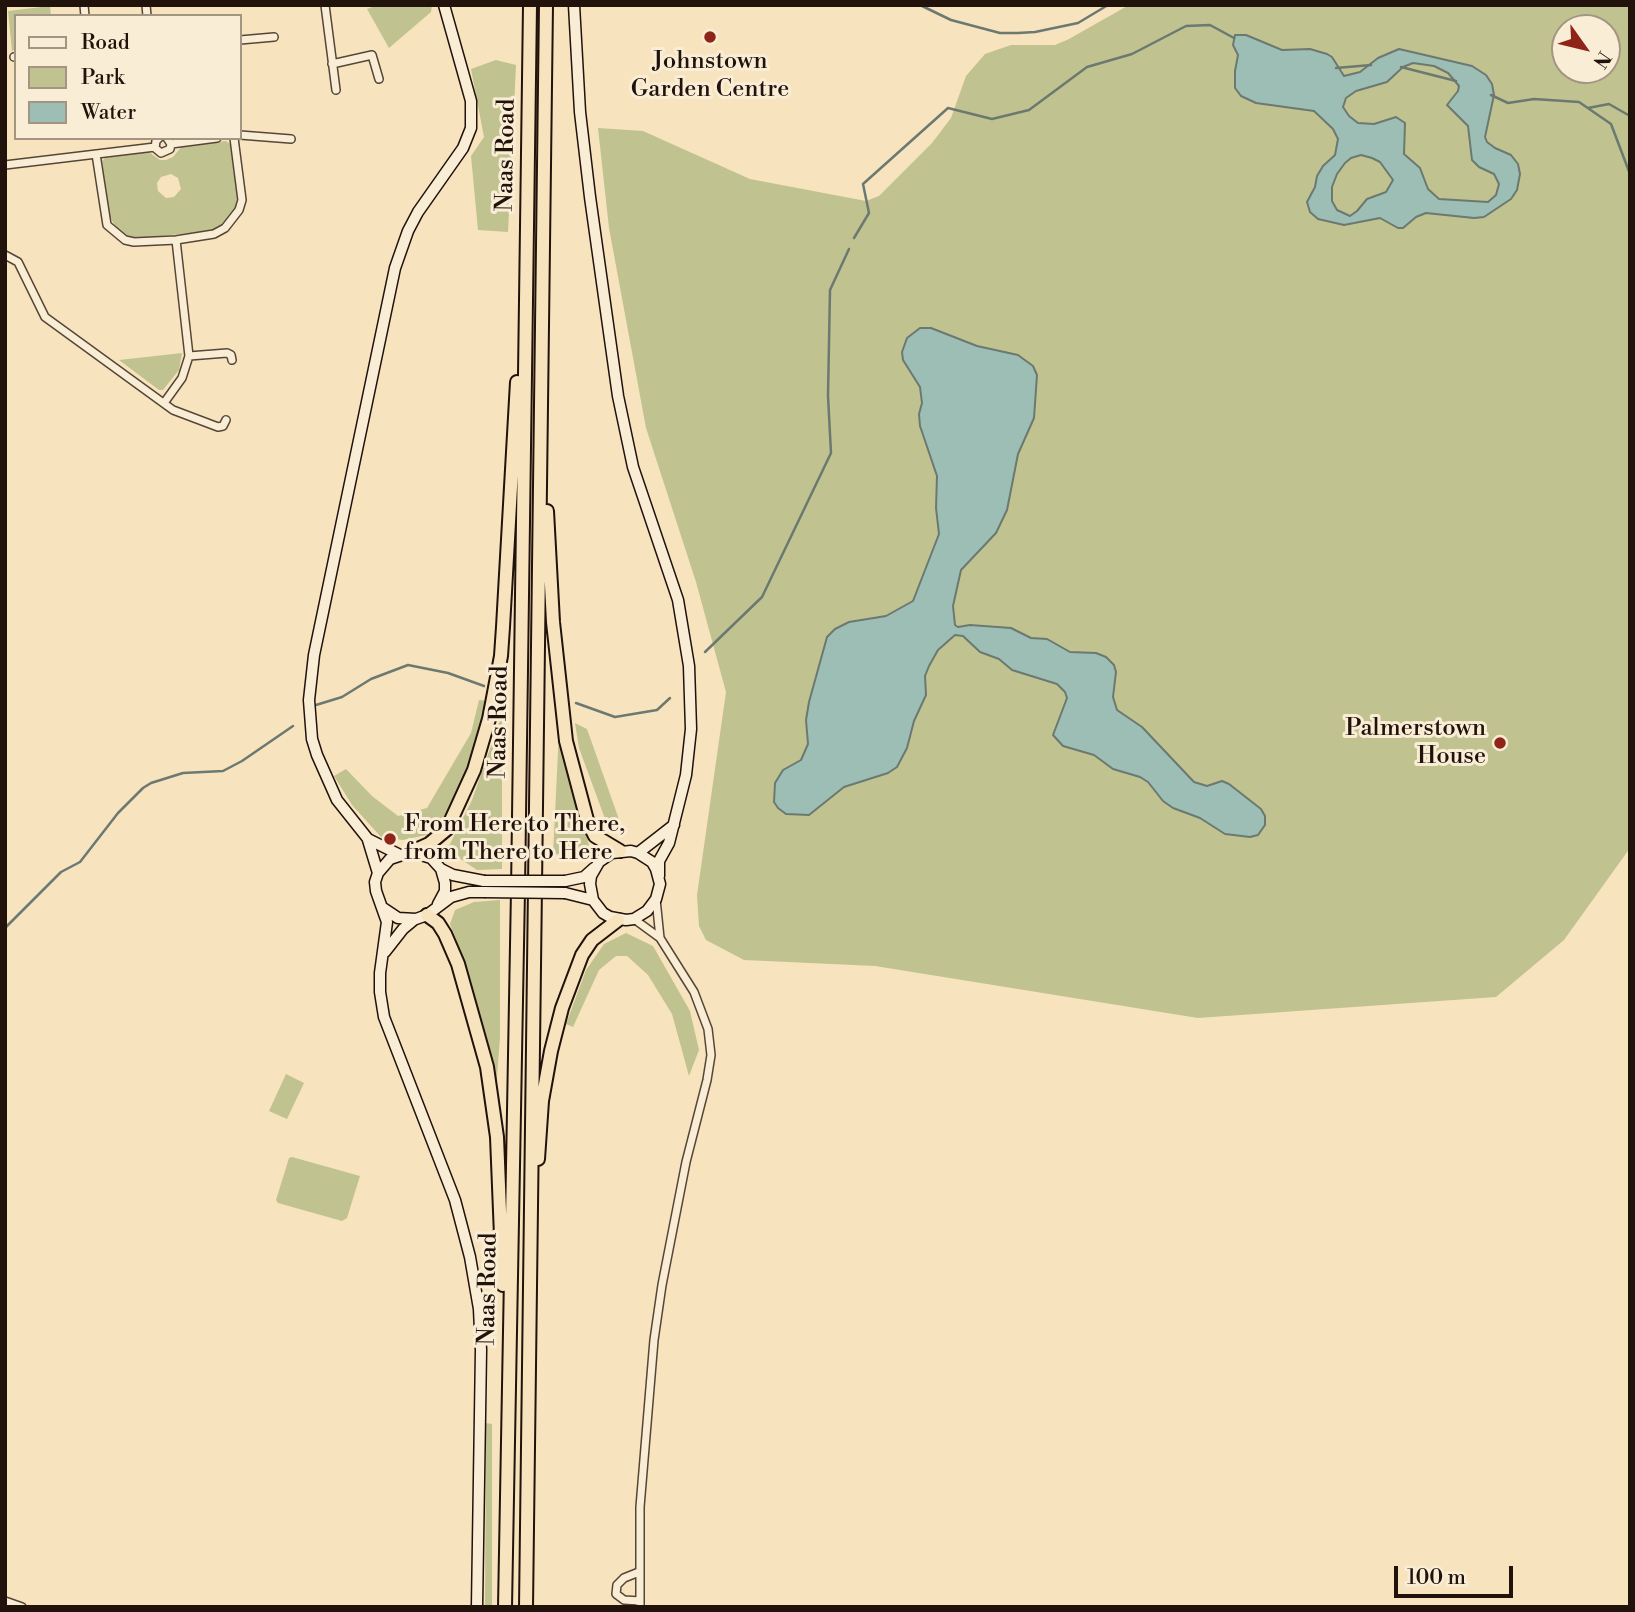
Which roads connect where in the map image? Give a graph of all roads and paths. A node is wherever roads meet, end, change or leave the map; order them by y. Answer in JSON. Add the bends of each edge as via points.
{"nodes":[{"id":1,"x":325,"y":5,"type":"edge"},
{"id":2,"x":444,"y":5,"type":"edge"},
{"id":3,"x":530,"y":5,"type":"edge"},
{"id":4,"x":546,"y":5,"type":"edge"},
{"id":5,"x":574,"y":5,"type":"edge"},
{"id":6,"x":274,"y":37,"type":"dead end"},
{"id":7,"x":242,"y":40,"type":"edge"},
{"id":8,"x":332,"y":64,"type":"junction"},
{"id":9,"x":379,"y":79,"type":"dead end"},
{"id":10,"x":336,"y":90,"type":"dead end"},
{"id":11,"x":242,"y":135,"type":"edge"},
{"id":12,"x":291,"y":139,"type":"dead end"},
{"id":13,"x":158,"y":140,"type":"edge"},
{"id":14,"x":234,"y":140,"type":"edge"},
{"id":15,"x":169,"y":141,"type":"edge"},
{"id":16,"x":155,"y":146,"type":"junction"},
{"id":17,"x":96,"y":154,"type":"junction"},
{"id":18,"x":5,"y":165,"type":"edge"},
{"id":19,"x":176,"y":240,"type":"junction"},
{"id":20,"x":5,"y":255,"type":"edge"},
{"id":21,"x":543,"y":262,"type":"junction"},
{"id":22,"x":526,"y":264,"type":"junction"},
{"id":23,"x":189,"y":356,"type":"junction"},
{"id":24,"x":232,"y":360,"type":"dead end"},
{"id":25,"x":164,"y":403,"type":"junction"},
{"id":26,"x":226,"y":420,"type":"dead end"},
{"id":27,"x":674,"y":824,"type":"junction"},
{"id":28,"x":368,"y":839,"type":"junction"},
{"id":29,"x":620,"y":851,"type":"junction"},
{"id":30,"x":404,"y":853,"type":"junction"},
{"id":31,"x":638,"y":853,"type":"junction"},
{"id":32,"x":595,"y":867,"type":"junction"},
{"id":33,"x":441,"y":869,"type":"junction"},
{"id":34,"x":378,"y":873,"type":"junction"},
{"id":35,"x":659,"y":876,"type":"junction"},
{"id":36,"x":484,"y":887,"type":"junction"},
{"id":37,"x":656,"y":899,"type":"junction"},
{"id":38,"x":593,"y":900,"type":"junction"},
{"id":39,"x":438,"y":906,"type":"junction"},
{"id":40,"x":383,"y":908,"type":"junction"},
{"id":41,"x":422,"y":917,"type":"junction"},
{"id":42,"x":634,"y":919,"type":"junction"},
{"id":43,"x":618,"y":920,"type":"junction"},
{"id":44,"x":660,"y":938,"type":"junction"},
{"id":45,"x":383,"y":955,"type":"junction"},
{"id":46,"x":527,"y":1359,"type":"junction"},
{"id":47,"x":505,"y":1517,"type":"junction"},
{"id":48,"x":639,"y":1572,"type":"junction"},
{"id":49,"x":5,"y":1601,"type":"edge"},
{"id":50,"x":640,"y":1604,"type":"edge"},
{"id":51,"x":22,"y":1607,"type":"edge"},
{"id":52,"x":477,"y":1607,"type":"edge"},
{"id":53,"x":505,"y":1607,"type":"edge"},
{"id":54,"x":526,"y":1607,"type":"edge"}],
"edges":[{"from":1,"to":8,"type":"street"},
{"from":2,"to":28,"type":"street","via":[[471,100],[471,128],[401,248],[311,678],[310,721],[317,755],[337,800]]},
{"from":3,"to":22,"type":"highway","name":"Naas Road"},
{"from":4,"to":21,"type":"highway","name":"Naas Road"},
{"from":5,"to":27,"type":"street","via":[[580,112],[618,397],[633,467],[678,600],[689,666],[691,729]]},
{"from":6,"to":7,"type":"street"},
{"from":8,"to":9,"type":"street","via":[[372,55]]},
{"from":8,"to":10,"type":"street"},
{"from":11,"to":12,"type":"street"},
{"from":13,"to":16,"type":"street"},
{"from":14,"to":19,"type":"street","via":[[242,200],[239,210],[214,234]]},
{"from":15,"to":16,"type":"street","via":[[165,153]]},
{"from":16,"to":17,"type":"street"},
{"from":17,"to":18,"type":"street"},
{"from":17,"to":19,"type":"street","via":[[107,225],[134,242]]},
{"from":19,"to":23,"type":"street"},
{"from":20,"to":25,"type":"street","via":[[18,262],[45,317]]},
{"from":21,"to":29,"type":"highway","via":[[547,507],[559,696],[587,820],[595,836]]},
{"from":21,"to":46,"type":"highway","name":"Naas Road"},
{"from":22,"to":30,"type":"highway","via":[[495,690],[481,748],[447,829]]},
{"from":22,"to":47,"type":"highway","name":"Naas Road"},
{"from":23,"to":24,"type":"street","via":[[227,353]]},
{"from":23,"to":25,"type":"street","via":[[182,378]]},
{"from":25,"to":26,"type":"street","via":[[218,427]]},
{"from":27,"to":31,"type":"street"},
{"from":27,"to":35,"type":"street","via":[[659,862]]},
{"from":28,"to":30,"type":"street"},
{"from":28,"to":34,"type":"street"},
{"from":29,"to":31,"type":"street"},
{"from":29,"to":32,"type":"street"},
{"from":30,"to":33,"type":"street","via":[[431,858]]},
{"from":30,"to":34,"type":"street"},
{"from":31,"to":35,"type":"street","via":[[652,862]]},
{"from":32,"to":36,"type":"street","bridge":true,"via":[[584,877],[565,881]]},
{"from":32,"to":38,"type":"street","via":[[590,884]]},
{"from":33,"to":36,"type":"street"},
{"from":33,"to":39,"type":"street","via":[[444,891]]},
{"from":34,"to":40,"type":"street","via":[[376,891]]},
{"from":35,"to":37,"type":"street"},
{"from":36,"to":38,"type":"street","bridge":true,"via":[[565,893]]},
{"from":36,"to":39,"type":"street"},
{"from":37,"to":42,"type":"street"},
{"from":37,"to":44,"type":"street"},
{"from":38,"to":43,"type":"street","via":[[603,913]]},
{"from":39,"to":41,"type":"street"},
{"from":40,"to":41,"type":"street","via":[[398,918]]},
{"from":40,"to":45,"type":"street","via":[[387,922]]},
{"from":41,"to":45,"type":"street","via":[[401,931]]},
{"from":41,"to":47,"type":"highway","via":[[438,923],[458,964],[492,1094],[503,1298]]},
{"from":42,"to":43,"type":"street"},
{"from":42,"to":44,"type":"street"},
{"from":43,"to":46,"type":"highway","via":[[592,940],[582,955],[551,1051],[540,1125]]},
{"from":44,"to":48,"type":"street","via":[[703,1012],[710,1055],[662,1285],[647,1409]]},
{"from":45,"to":52,"type":"street","via":[[380,992],[384,1017],[455,1200],[479,1309]]},
{"from":46,"to":54,"type":"highway","name":"Naas Road"},
{"from":47,"to":53,"type":"highway","name":"Naas Road"},
{"from":48,"to":50,"type":"street"},
{"from":48,"to":50,"type":"street","via":[[624,1578],[616,1594]]},
{"from":49,"to":51,"type":"street"}]}
